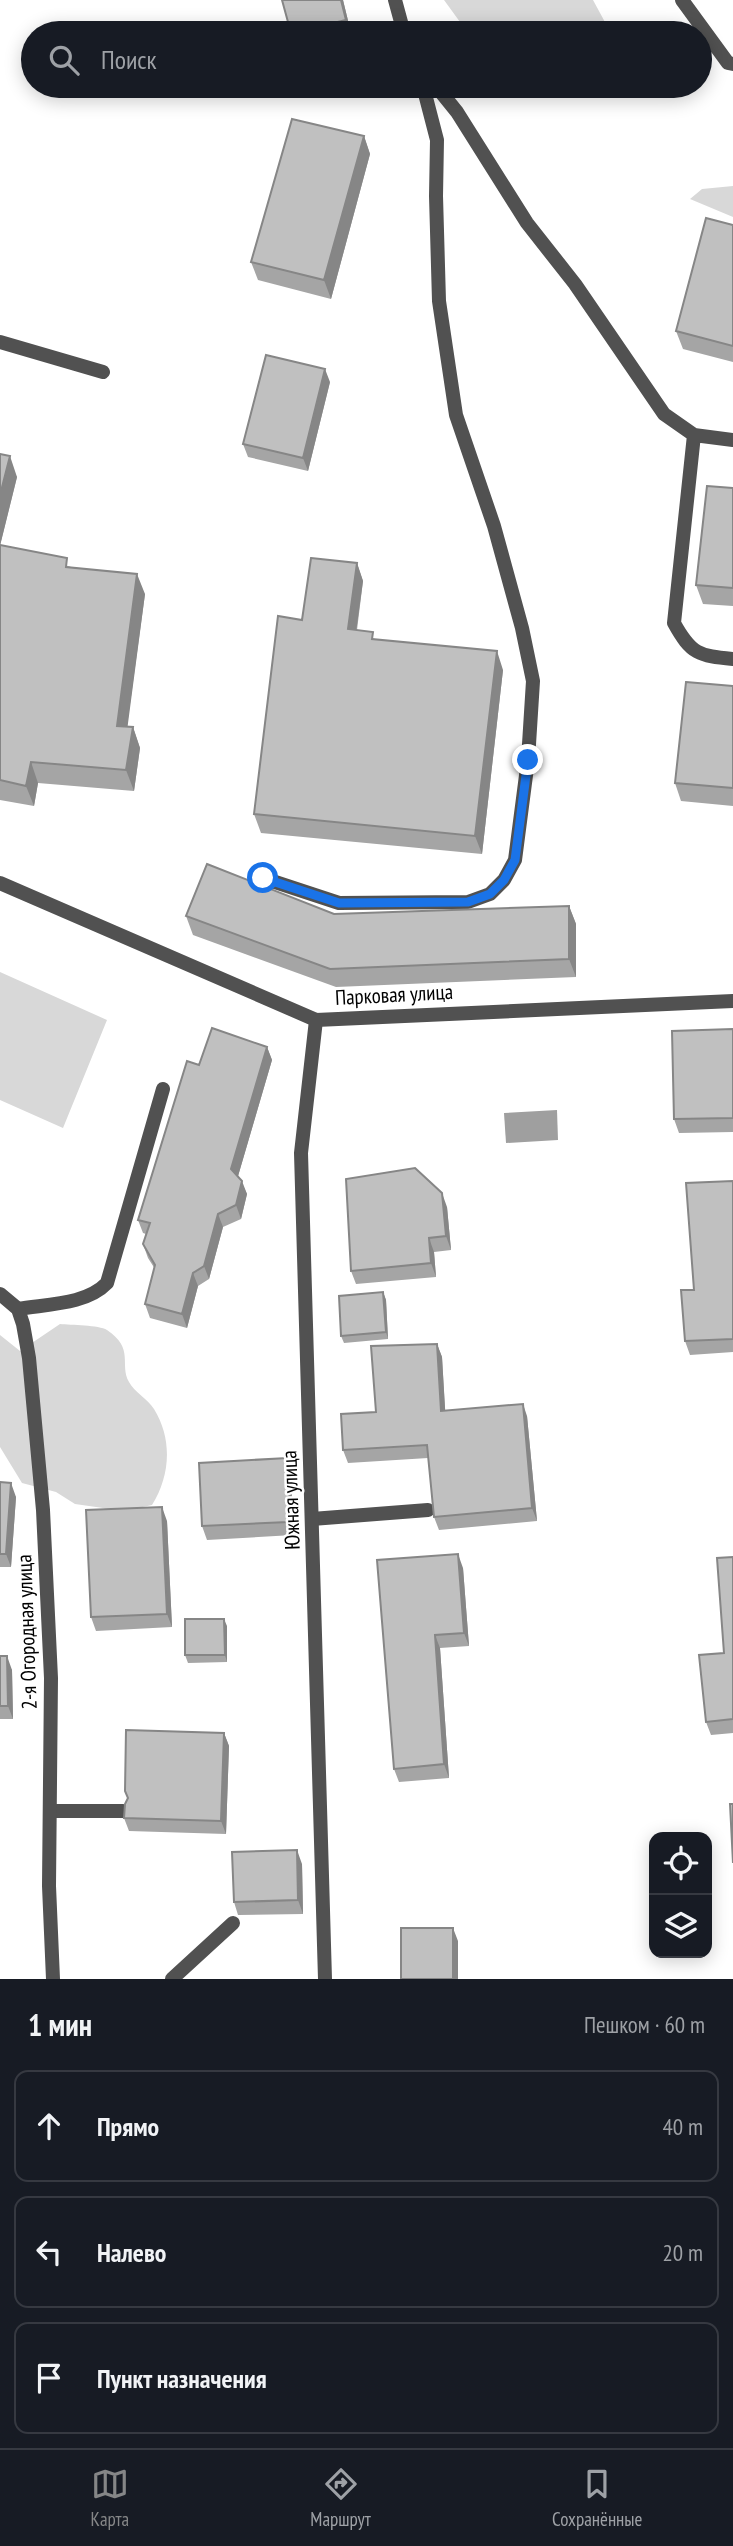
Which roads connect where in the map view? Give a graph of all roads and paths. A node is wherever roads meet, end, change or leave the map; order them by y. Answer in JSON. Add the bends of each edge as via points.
{"nodes":[{"id":1,"x":395,"y":0,"type":"edge"},
{"id":2,"x":682,"y":0,"type":"edge"},
{"id":3,"x":401,"y":21,"type":"edge"},
{"id":4,"x":697,"y":21,"type":"edge"},
{"id":5,"x":712,"y":41,"type":"edge"},
{"id":6,"x":733,"y":64,"type":"edge"},
{"id":7,"x":426,"y":98,"type":"edge"},
{"id":8,"x":446,"y":98,"type":"edge"},
{"id":9,"x":0,"y":342,"type":"edge"},
{"id":10,"x":103,"y":372,"type":"dead end"},
{"id":11,"x":694,"y":435,"type":"junction"},
{"id":12,"x":733,"y":440,"type":"edge"},
{"id":13,"x":733,"y":659,"type":"edge"},
{"id":14,"x":263,"y":878,"type":"dead end"},
{"id":15,"x":0,"y":883,"type":"edge"},
{"id":16,"x":733,"y":1001,"type":"edge"},
{"id":17,"x":316,"y":1020,"type":"junction"},
{"id":18,"x":163,"y":1089,"type":"dead end"},
{"id":19,"x":0,"y":1294,"type":"edge"},
{"id":20,"x":18,"y":1309,"type":"junction"},
{"id":21,"x":428,"y":1510,"type":"dead end"},
{"id":22,"x":312,"y":1519,"type":"junction"},
{"id":23,"x":50,"y":1811,"type":"junction"},
{"id":24,"x":123,"y":1811,"type":"edge"},
{"id":25,"x":233,"y":1923,"type":"edge"},
{"id":26,"x":53,"y":1979,"type":"edge"},
{"id":27,"x":172,"y":1979,"type":"edge"},
{"id":28,"x":325,"y":1979,"type":"edge"}],
"edges":[{"from":1,"to":3,"type":"street"},
{"from":2,"to":4,"type":"street"},
{"from":5,"to":6,"type":"street"},
{"from":7,"to":14,"type":"street","via":[[437,140],[439,301],[456,415],[494,526],[533,681],[515,860],[490,894],[468,902],[339,903]]},
{"from":8,"to":11,"type":"street","via":[[527,223],[664,414]]},
{"from":9,"to":10,"type":"street"},
{"from":11,"to":12,"type":"street"},
{"from":11,"to":13,"type":"street","via":[[674,623],[684,642],[703,656]]},
{"from":15,"to":17,"type":"street","name":"Парковая улица"},
{"from":16,"to":17,"type":"street","name":"Парковая улица"},
{"from":17,"to":22,"type":"street","name":"Южная улица","via":[[302,1153]]},
{"from":18,"to":20,"type":"street","via":[[107,1283],[87,1297]]},
{"from":19,"to":20,"type":"street"},
{"from":20,"to":23,"type":"street","name":"2-я Огородная улица","via":[[29,1358],[43,1510],[51,1678]]},
{"from":21,"to":22,"type":"street"},
{"from":22,"to":28,"type":"street","name":"Южная улица"},
{"from":23,"to":24,"type":"street"},
{"from":23,"to":26,"type":"street","name":"2-я Огородная улица"},
{"from":25,"to":27,"type":"street"}]}
